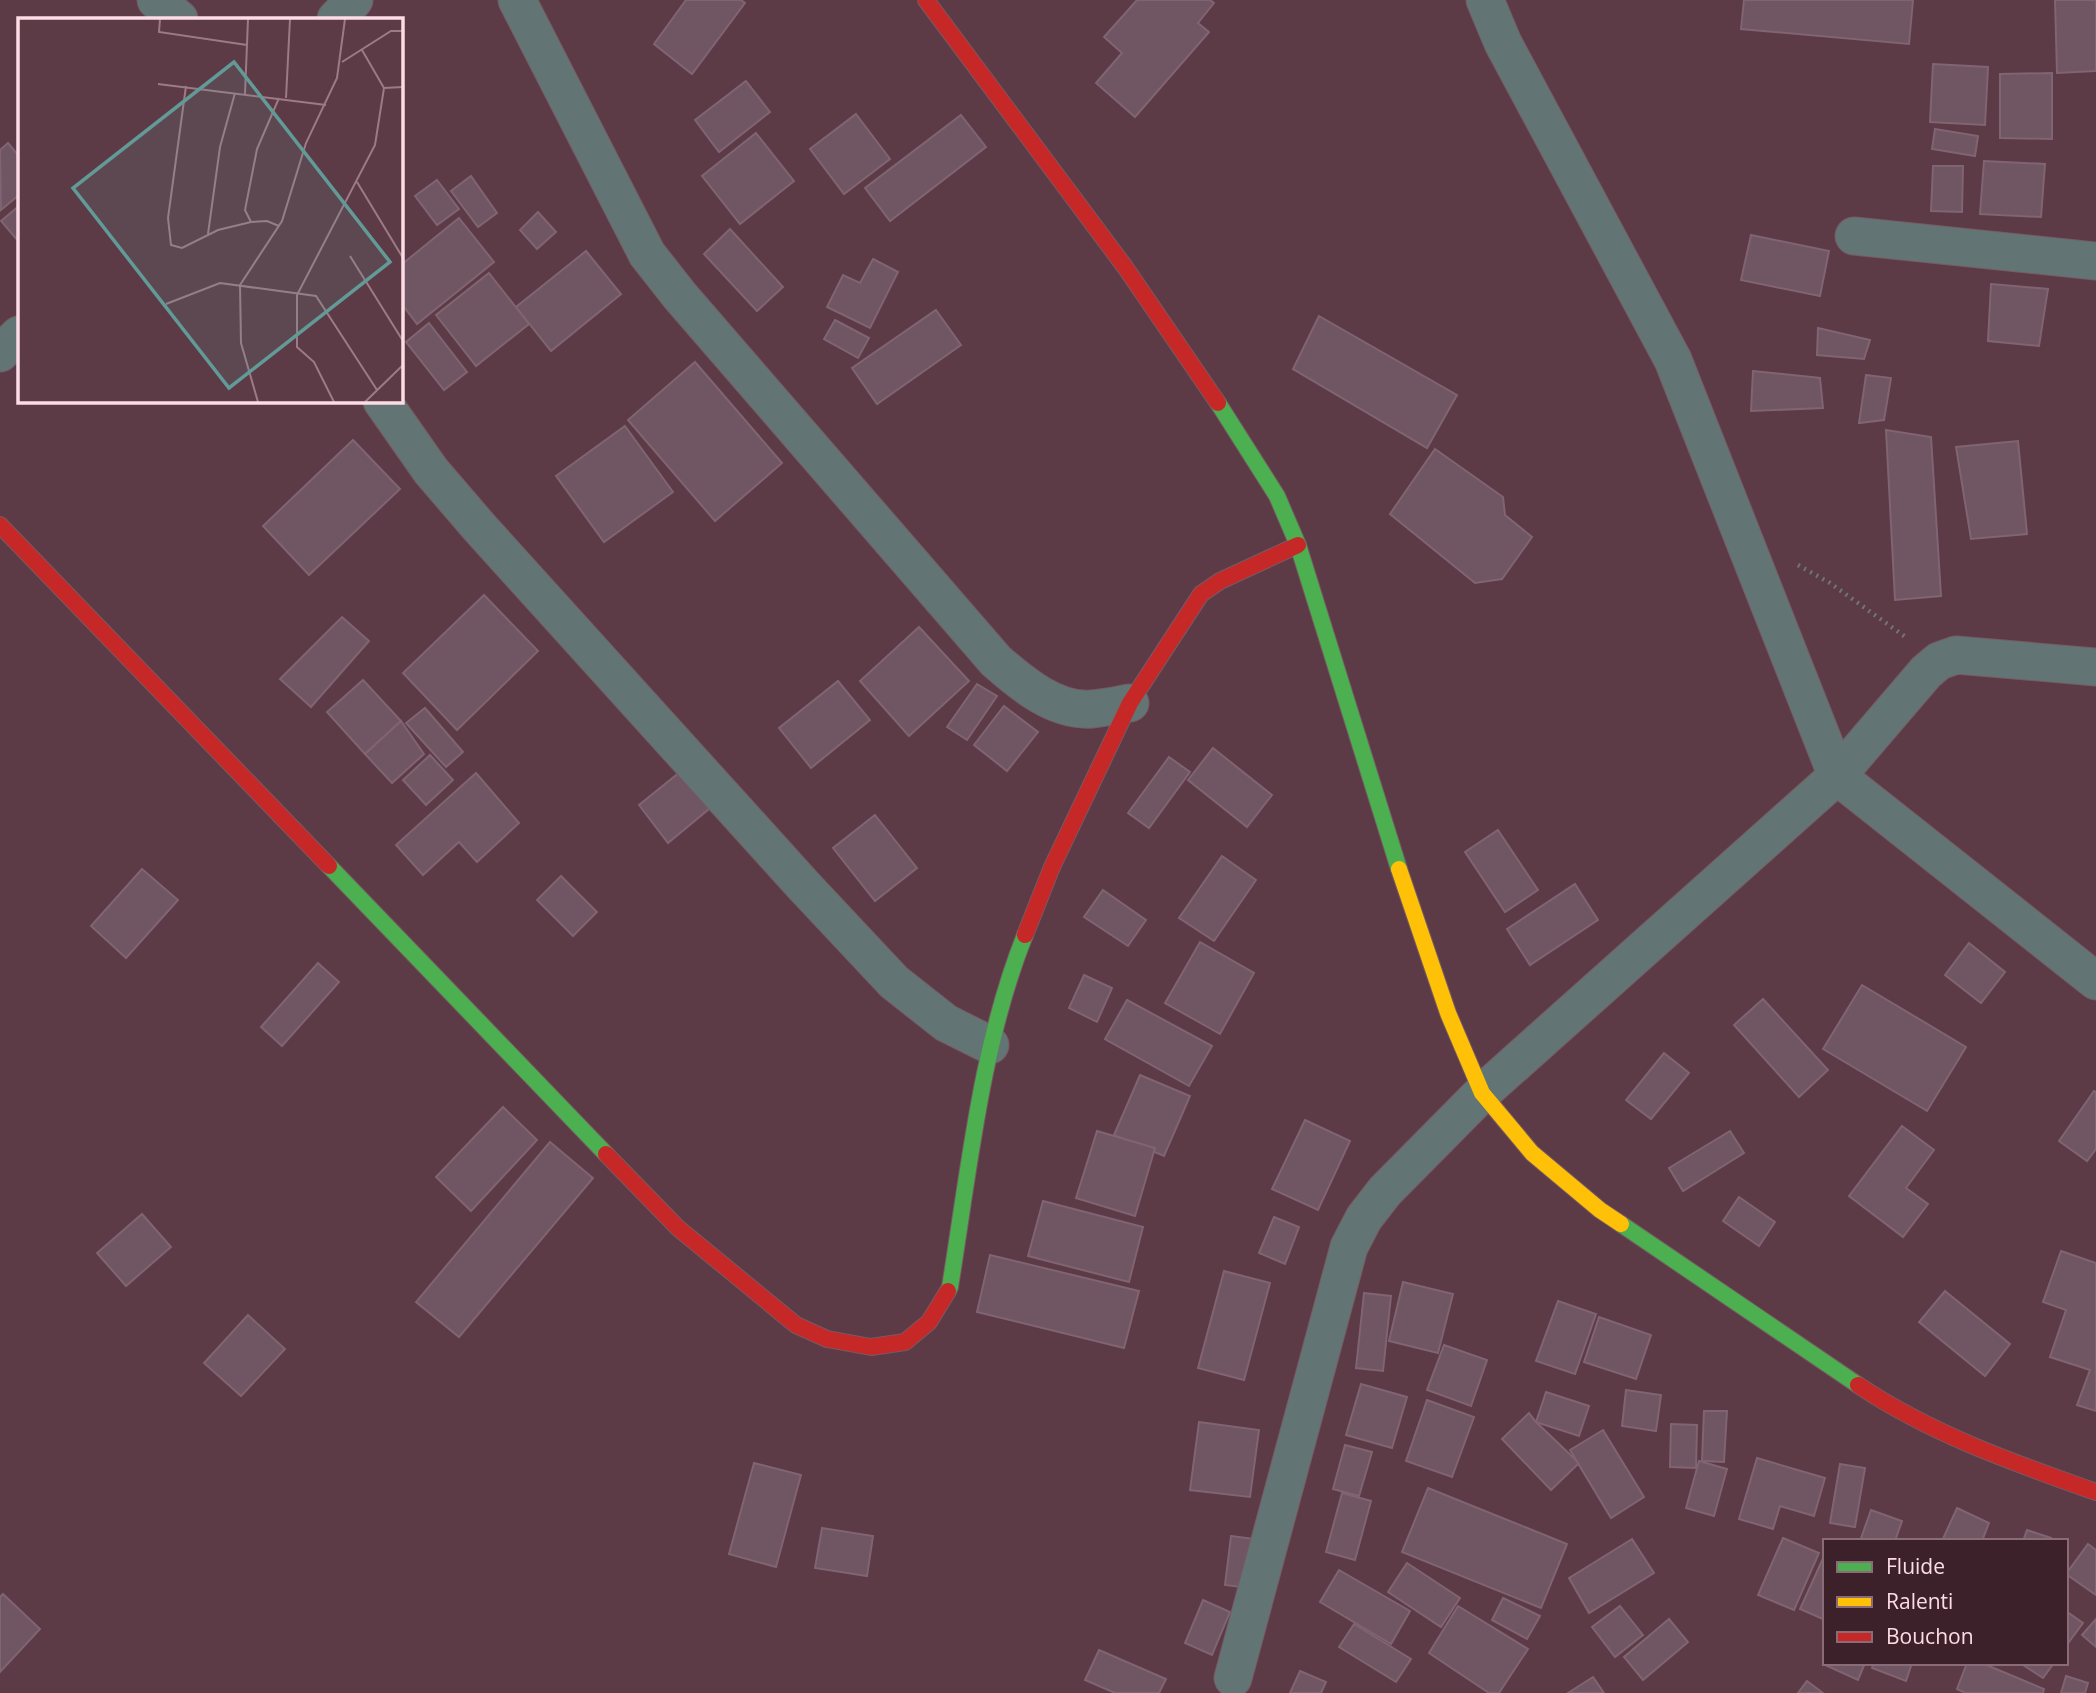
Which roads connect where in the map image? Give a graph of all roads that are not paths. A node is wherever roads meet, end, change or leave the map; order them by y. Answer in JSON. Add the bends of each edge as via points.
{"nodes":[{"id":1,"x":156,"y":0,"type":"edge"},
{"id":2,"x":354,"y":0,"type":"edge"},
{"id":3,"x":517,"y":0,"type":"edge"},
{"id":4,"x":926,"y":0,"type":"edge"},
{"id":5,"x":1485,"y":0,"type":"edge"},
{"id":6,"x":178,"y":18,"type":"edge"},
{"id":7,"x":337,"y":18,"type":"edge"},
{"id":8,"x":1854,"y":236,"type":"dead end"},
{"id":9,"x":2096,"y":261,"type":"edge"},
{"id":10,"x":18,"y":336,"type":"edge"},
{"id":11,"x":0,"y":353,"type":"edge"},
{"id":12,"x":383,"y":402,"type":"edge"},
{"id":13,"x":0,"y":525,"type":"edge"},
{"id":14,"x":1298,"y":545,"type":"junction"},
{"id":15,"x":2096,"y":667,"type":"edge"},
{"id":16,"x":1130,"y":702,"type":"junction"},
{"id":17,"x":1837,"y":776,"type":"junction"},
{"id":18,"x":2096,"y":981,"type":"edge"},
{"id":19,"x":990,"y":1045,"type":"junction"},
{"id":20,"x":1482,"y":1093,"type":"junction"},
{"id":21,"x":2096,"y":1492,"type":"edge"},
{"id":22,"x":1233,"y":1678,"type":"dead end"}],
"edges":[{"from":1,"to":6,"type":"street"},
{"from":2,"to":7,"type":"street"},
{"from":3,"to":16,"type":"street","via":[[647,254],[996,661],[1018,681],[1062,705],[1090,709]]},
{"from":4,"to":14,"type":"street","via":[[1125,267],[1224,412],[1278,496]]},
{"from":5,"to":17,"type":"street","via":[[1503,43],[1673,360]]},
{"from":8,"to":9,"type":"street"},
{"from":10,"to":11,"type":"street"},
{"from":12,"to":19,"type":"street","via":[[431,471],[480,528],[894,982],[946,1023]]},
{"from":13,"to":19,"type":"street","via":[[678,1228],[796,1325],[827,1339],[871,1347],[905,1342],[929,1322],[950,1287]]},
{"from":14,"to":16,"type":"street","via":[[1201,594]]},
{"from":14,"to":20,"type":"street","via":[[1409,901]]},
{"from":15,"to":17,"type":"street","via":[[1956,655],[1939,661]]},
{"from":16,"to":19,"type":"street","via":[[1047,879],[1013,965]]},
{"from":17,"to":18,"type":"street"},
{"from":17,"to":20,"type":"street"},
{"from":20,"to":21,"type":"street","via":[[1532,1153],[1600,1210],[1866,1390],[1938,1430]]},
{"from":20,"to":22,"type":"street","via":[[1385,1191],[1349,1247]]}]}
